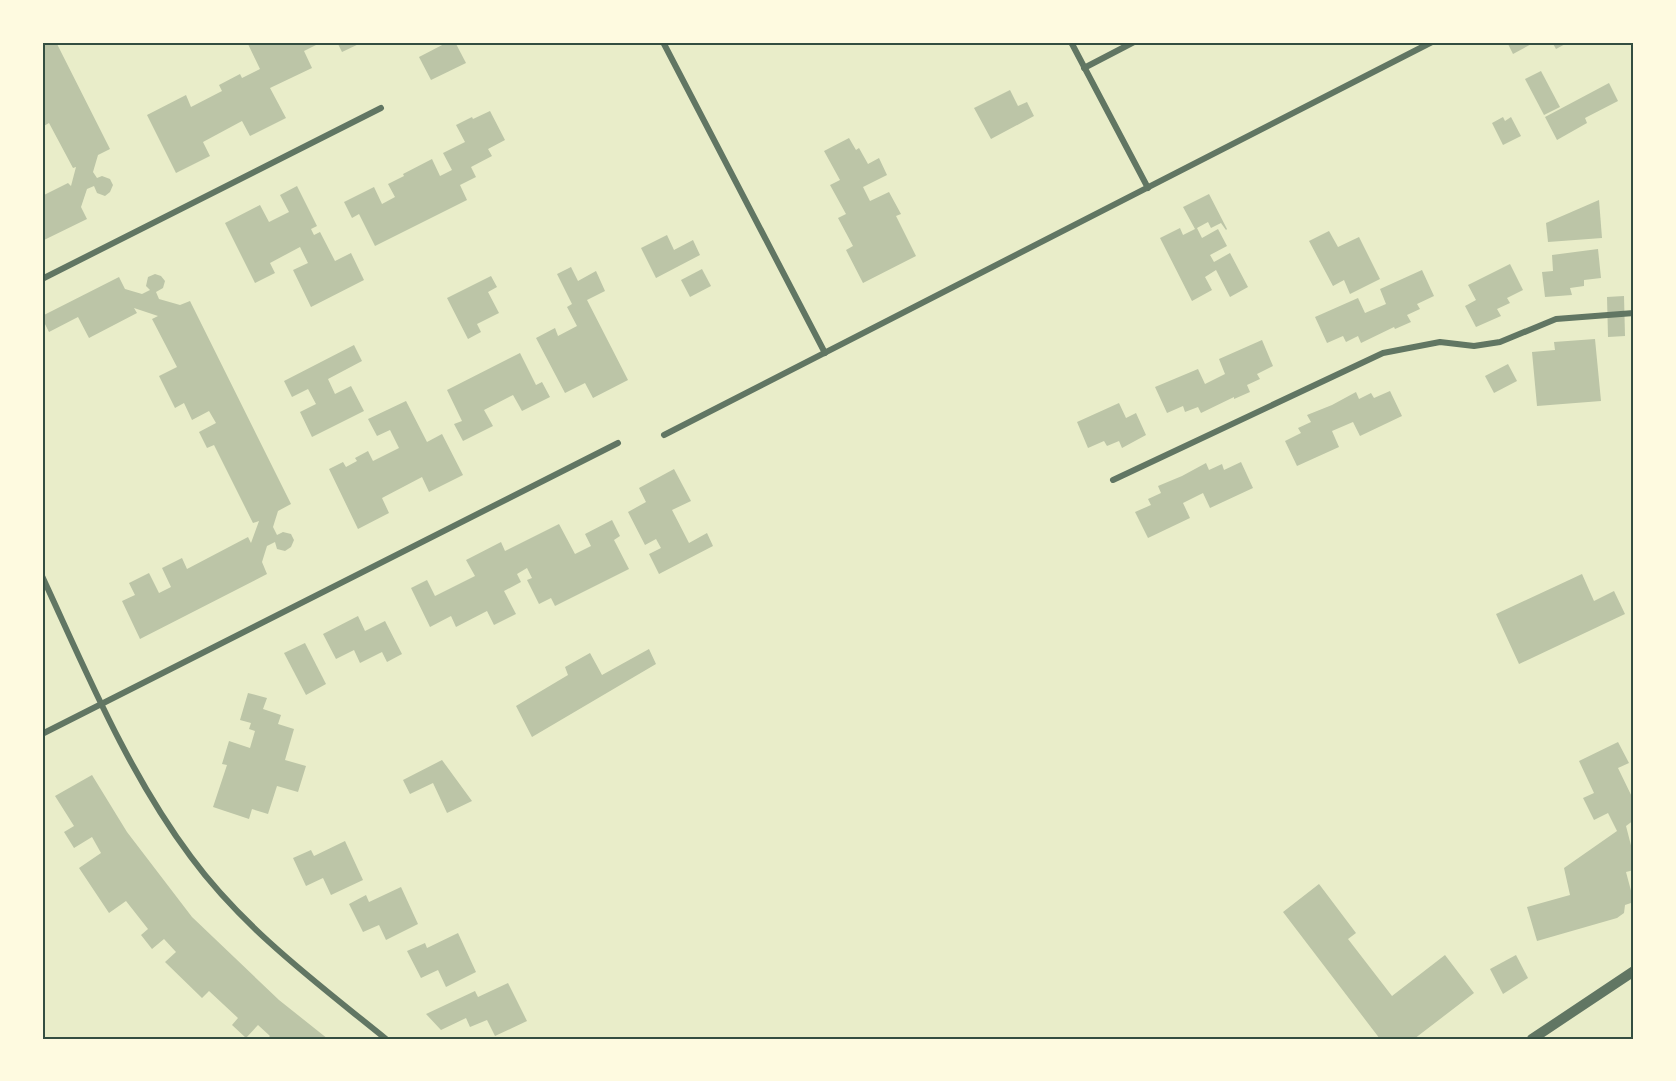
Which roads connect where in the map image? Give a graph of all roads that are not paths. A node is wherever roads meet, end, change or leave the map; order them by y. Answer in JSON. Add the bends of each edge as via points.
{"nodes":[{"id":1,"x":663,"y":42,"type":"edge"},
{"id":2,"x":1071,"y":42,"type":"edge"},
{"id":3,"x":1134,"y":42,"type":"edge"},
{"id":4,"x":1432,"y":42,"type":"edge"},
{"id":5,"x":1084,"y":68,"type":"junction"},
{"id":6,"x":381,"y":108,"type":"dead end"},
{"id":7,"x":1148,"y":188,"type":"junction"},
{"id":8,"x":42,"y":279,"type":"edge"},
{"id":9,"x":1634,"y":313,"type":"edge"},
{"id":10,"x":825,"y":353,"type":"junction"},
{"id":11,"x":664,"y":435,"type":"dead end"},
{"id":12,"x":618,"y":443,"type":"dead end"},
{"id":13,"x":1113,"y":480,"type":"dead end"},
{"id":14,"x":42,"y":576,"type":"edge"},
{"id":15,"x":102,"y":704,"type":"junction"},
{"id":16,"x":42,"y":734,"type":"edge"},
{"id":17,"x":1634,"y":971,"type":"edge"},
{"id":18,"x":386,"y":1039,"type":"edge"},
{"id":19,"x":1532,"y":1039,"type":"edge"}],
"edges":[{"from":1,"to":10,"type":"street"},
{"from":2,"to":5,"type":"street"},
{"from":3,"to":5,"type":"street"},
{"from":4,"to":7,"type":"street"},
{"from":5,"to":7,"type":"street"},
{"from":6,"to":8,"type":"street"},
{"from":7,"to":10,"type":"street"},
{"from":9,"to":13,"type":"street","via":[[1556,319],[1500,342],[1474,346],[1440,342],[1383,353]]},
{"from":10,"to":11,"type":"street"},
{"from":12,"to":15,"type":"street"},
{"from":14,"to":15,"type":"street"},
{"from":15,"to":16,"type":"street"},
{"from":15,"to":18,"type":"street","via":[[158,809],[221,894],[285,957]]},
{"from":17,"to":19,"type":"street"}]}
